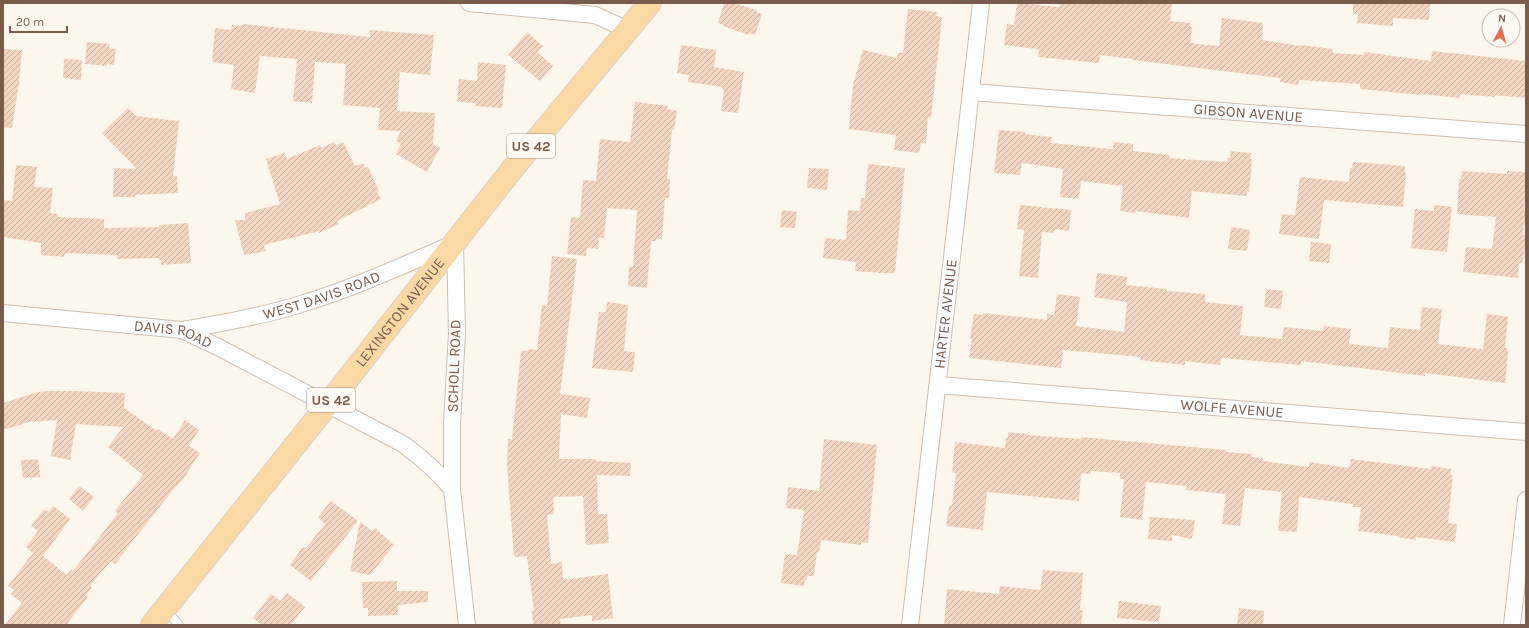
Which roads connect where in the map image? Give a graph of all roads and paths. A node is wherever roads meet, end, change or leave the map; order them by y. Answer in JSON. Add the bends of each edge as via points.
{"nodes":[{"id":1,"x":469,"y":3,"type":"edge"},
{"id":2,"x":650,"y":3,"type":"edge"},
{"id":3,"x":981,"y":3,"type":"edge"},
{"id":4,"x":628,"y":30,"type":"junction"},
{"id":5,"x":971,"y":92,"type":"junction"},
{"id":6,"x":1526,"y":134,"type":"edge"},
{"id":7,"x":455,"y":243,"type":"junction"},
{"id":8,"x":3,"y":313,"type":"edge"},
{"id":9,"x":19,"y":315,"type":"junction"},
{"id":10,"x":3,"y":320,"type":"edge"},
{"id":11,"x":182,"y":330,"type":"junction"},
{"id":12,"x":938,"y":386,"type":"junction"},
{"id":13,"x":328,"y":404,"type":"junction"},
{"id":14,"x":1526,"y":432,"type":"edge"},
{"id":15,"x":452,"y":489,"type":"junction"},
{"id":16,"x":1526,"y":500,"type":"edge"},
{"id":17,"x":158,"y":617,"type":"edge"},
{"id":18,"x":179,"y":625,"type":"edge"},
{"id":19,"x":468,"y":625,"type":"edge"},
{"id":20,"x":910,"y":625,"type":"edge"},
{"id":21,"x":1512,"y":625,"type":"edge"}],
"edges":[{"from":1,"to":4,"type":"street","via":[[595,15]]},
{"from":2,"to":4,"type":"main road","name":"LEXINGTON AVENUE","number":"US 42"},
{"from":3,"to":5,"type":"street","name":"HARTER AVENUE"},
{"from":4,"to":7,"type":"main road","name":"LEXINGTON AVENUE","number":"US 42","via":[[514,167]]},
{"from":5,"to":6,"type":"street","name":"GIBSON AVENUE"},
{"from":5,"to":12,"type":"street","name":"HARTER AVENUE"},
{"from":7,"to":11,"type":"street","name":"WEST DAVIS ROAD","via":[[381,275],[301,304]]},
{"from":7,"to":13,"type":"main road","name":"LEXINGTON AVENUE","number":"US 42"},
{"from":7,"to":15,"type":"street","name":"SCHOLL ROAD","via":[[457,333],[452,423]]},
{"from":8,"to":9,"type":"street","name":"DAVIS ROAD"},
{"from":9,"to":10,"type":"street"},
{"from":9,"to":11,"type":"street","name":"DAVIS ROAD"},
{"from":11,"to":13,"type":"street","name":"DAVIS ROAD"},
{"from":12,"to":14,"type":"street","name":"WOLFE AVENUE"},
{"from":12,"to":20,"type":"street","name":"HARTER AVENUE"},
{"from":13,"to":15,"type":"street","via":[[403,444],[433,468]]},
{"from":13,"to":17,"type":"main road","name":"LEXINGTON AVENUE","number":"US 42"},
{"from":15,"to":19,"type":"street","name":"SCHOLL ROAD"},
{"from":16,"to":21,"type":"street"},
{"from":17,"to":18,"type":"lane"}]}
